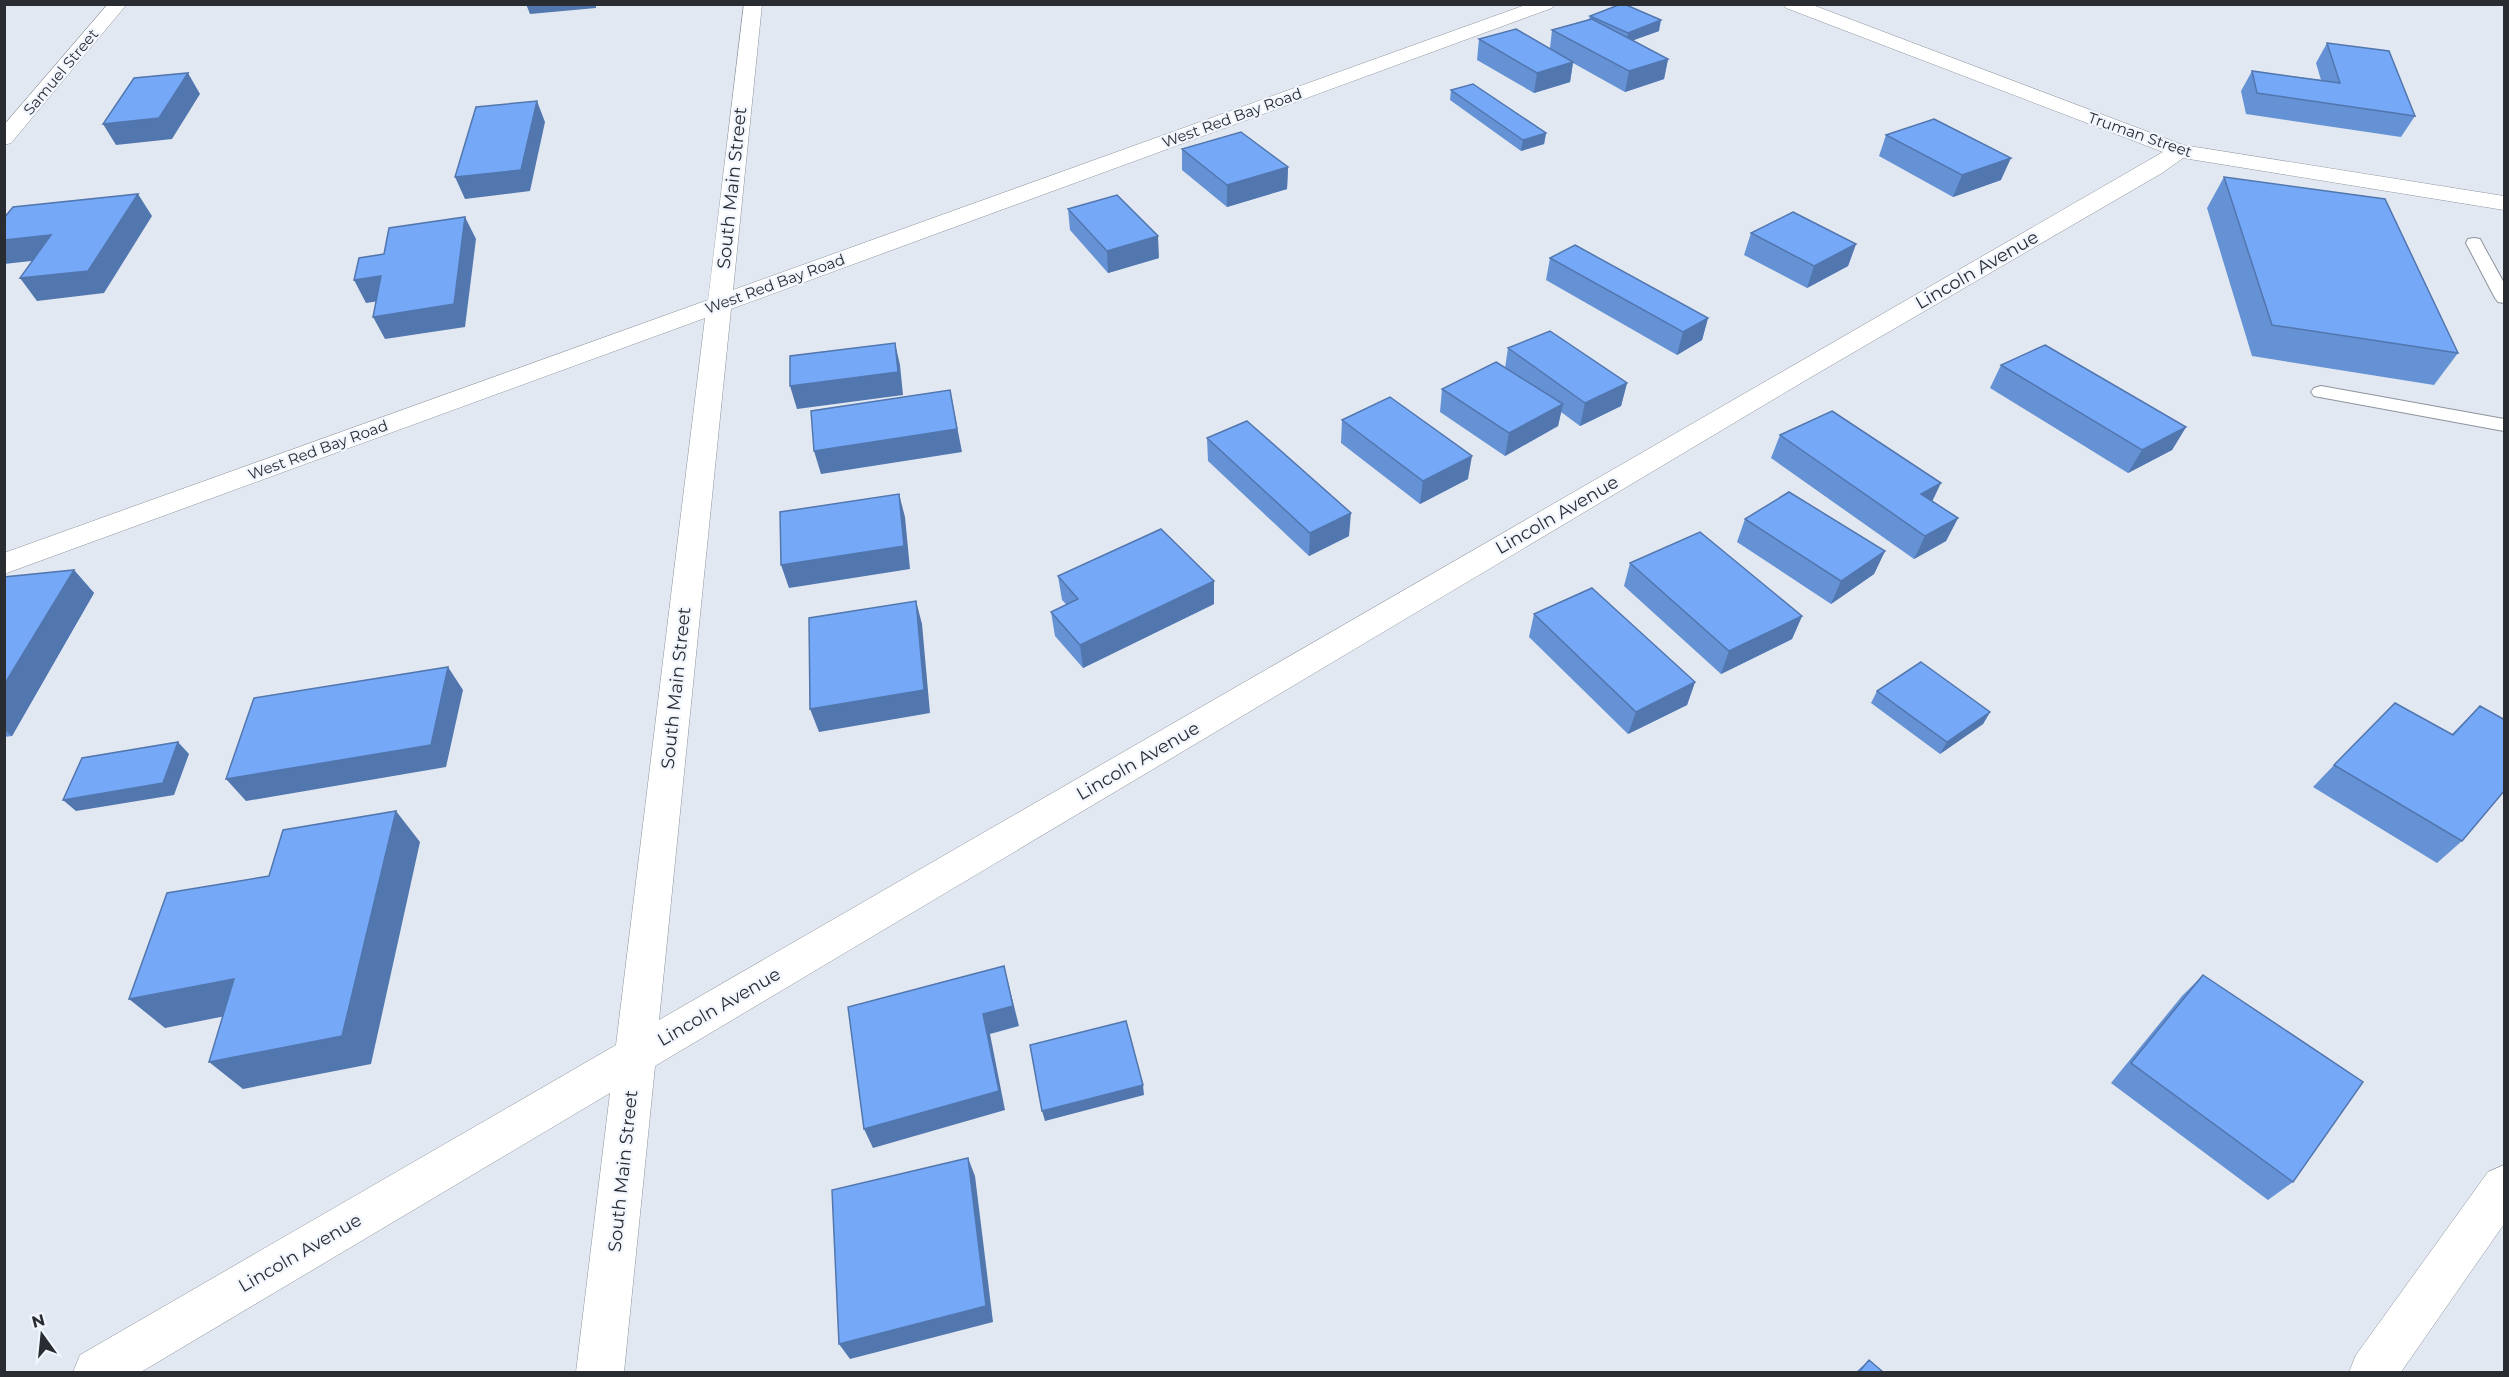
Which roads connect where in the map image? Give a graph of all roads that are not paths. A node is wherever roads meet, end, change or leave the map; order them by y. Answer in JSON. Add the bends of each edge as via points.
{"nodes":[{"id":1,"x":118,"y":4,"type":"edge"},
{"id":2,"x":753,"y":4,"type":"edge"},
{"id":3,"x":1546,"y":4,"type":"edge"},
{"id":4,"x":1792,"y":4,"type":"edge"},
{"id":5,"x":12,"y":122,"type":"edge"},
{"id":6,"x":4,"y":139,"type":"edge"},
{"id":7,"x":2179,"y":151,"type":"junction"},
{"id":8,"x":2505,"y":203,"type":"edge"},
{"id":9,"x":2474,"y":243,"type":"dead end"},
{"id":10,"x":2505,"y":298,"type":"edge"},
{"id":11,"x":719,"y":305,"type":"junction"},
{"id":12,"x":2321,"y":392,"type":"dead end"},
{"id":13,"x":2505,"y":425,"type":"edge"},
{"id":14,"x":4,"y":564,"type":"edge"},
{"id":15,"x":636,"y":1056,"type":"junction"},
{"id":16,"x":2505,"y":1187,"type":"edge"},
{"id":17,"x":97,"y":1372,"type":"edge"},
{"id":18,"x":600,"y":1372,"type":"edge"},
{"id":19,"x":2373,"y":1372,"type":"edge"}],
"edges":[{"from":1,"to":5,"type":"street","name":"Samuel Street"},
{"from":2,"to":11,"type":"street","name":"South Main Street"},
{"from":3,"to":11,"type":"street","name":"West Red Bay Road"},
{"from":4,"to":7,"type":"street","name":"Truman Street"},
{"from":5,"to":6,"type":"street","name":"Samuel Street"},
{"from":7,"to":8,"type":"street","name":"Truman Street"},
{"from":7,"to":15,"type":"street","name":"Lincoln Avenue"},
{"from":9,"to":10,"type":"lane"},
{"from":11,"to":14,"type":"street","name":"West Red Bay Road"},
{"from":11,"to":15,"type":"street","name":"South Main Street"},
{"from":12,"to":13,"type":"lane"},
{"from":15,"to":17,"type":"street","name":"Lincoln Avenue"},
{"from":15,"to":18,"type":"street","name":"South Main Street"},
{"from":16,"to":19,"type":"street"}]}
